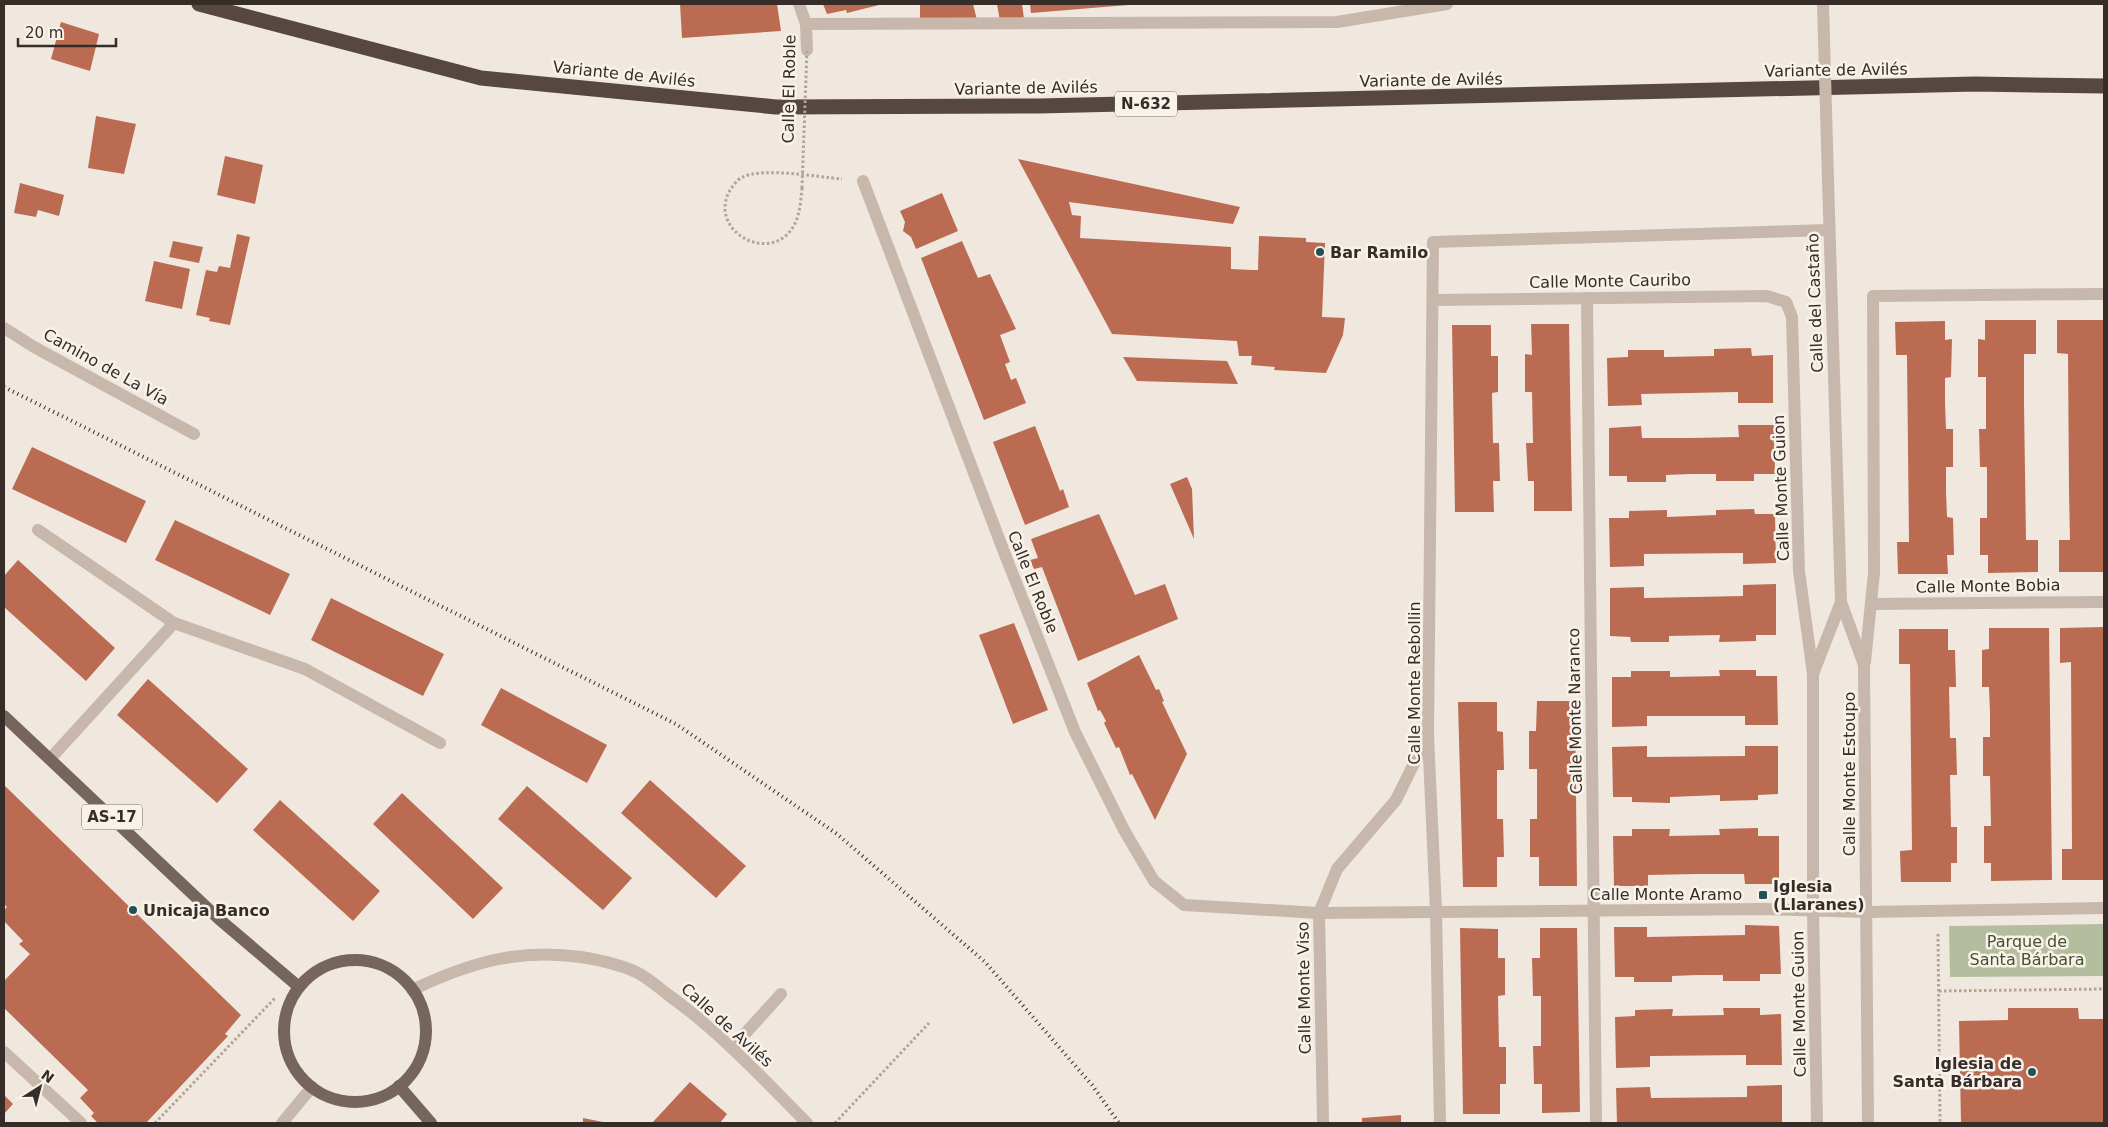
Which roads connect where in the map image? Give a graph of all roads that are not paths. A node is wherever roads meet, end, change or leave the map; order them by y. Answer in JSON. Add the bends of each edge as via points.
{"nodes":[{"id":1,"x":199,"y":4,"type":"edge"},
{"id":2,"x":799,"y":4,"type":"edge"},
{"id":3,"x":1447,"y":4,"type":"edge"},
{"id":4,"x":1823,"y":4,"type":"edge"},
{"id":5,"x":806,"y":24,"type":"junction"},
{"id":6,"x":807,"y":50,"type":"road end"},
{"id":7,"x":2104,"y":86,"type":"edge"},
{"id":8,"x":864,"y":181,"type":"road end"},
{"id":9,"x":1829,"y":230,"type":"junction"},
{"id":10,"x":2104,"y":294,"type":"edge"},
{"id":11,"x":1587,"y":298,"type":"junction"},
{"id":12,"x":1433,"y":300,"type":"junction"},
{"id":13,"x":1786,"y":302,"type":"joint"},
{"id":14,"x":4,"y":328,"type":"edge"},
{"id":15,"x":194,"y":434,"type":"dead end"},
{"id":16,"x":38,"y":530,"type":"dead end"},
{"id":17,"x":1841,"y":602,"type":"junction"},
{"id":18,"x":2104,"y":602,"type":"edge"},
{"id":19,"x":1872,"y":604,"type":"junction"},
{"id":20,"x":174,"y":622,"type":"junction"},
{"id":21,"x":1864,"y":665,"type":"junction"},
{"id":22,"x":1813,"y":674,"type":"junction"},
{"id":23,"x":4,"y":716,"type":"edge"},
{"id":24,"x":1428,"y":735,"type":"junction"},
{"id":25,"x":440,"y":743,"type":"dead end"},
{"id":26,"x":50,"y":759,"type":"junction"},
{"id":27,"x":2104,"y":908,"type":"edge"},
{"id":28,"x":1436,"y":910,"type":"junction"},
{"id":29,"x":1593,"y":910,"type":"junction"},
{"id":30,"x":1813,"y":911,"type":"junction"},
{"id":31,"x":1866,"y":912,"type":"junction"},
{"id":32,"x":1319,"y":913,"type":"junction"},
{"id":33,"x":296,"y":983,"type":"junction"},
{"id":34,"x":412,"y":990,"type":"junction"},
{"id":35,"x":781,"y":994,"type":"dead end"},
{"id":36,"x":732,"y":1048,"type":"junction"},
{"id":37,"x":4,"y":1052,"type":"edge"},
{"id":38,"x":400,"y":1086,"type":"junction"},
{"id":39,"x":312,"y":1087,"type":"junction"},
{"id":40,"x":81,"y":1123,"type":"edge"},
{"id":41,"x":282,"y":1123,"type":"edge"},
{"id":42,"x":431,"y":1123,"type":"edge"},
{"id":43,"x":807,"y":1123,"type":"edge"},
{"id":44,"x":1323,"y":1123,"type":"edge"},
{"id":45,"x":1440,"y":1123,"type":"edge"},
{"id":46,"x":1596,"y":1123,"type":"edge"},
{"id":47,"x":1817,"y":1123,"type":"edge"},
{"id":48,"x":1868,"y":1123,"type":"edge"}],
"edges":[{"from":1,"to":7,"type":"highway","name":"Variante de Avilés","number":"N-632","via":[[480,78],[776,107],[1039,106],[1974,84]]},
{"from":2,"to":5,"type":"street","name":"Calle El Roble"},
{"from":3,"to":5,"type":"street","via":[[1337,22]]},
{"from":4,"to":9,"type":"street","name":"Calle del Castaño","bridge":true},
{"from":5,"to":6,"type":"street","name":"Calle El Roble"},
{"from":8,"to":32,"type":"street","name":"Calle El Roble","via":[[1075,732],[1124,830],[1154,881],[1184,905]]},
{"from":9,"to":12,"type":"street","name":"Calle Monte Rebollin","via":[[1433,242]]},
{"from":9,"to":17,"type":"street","name":"Calle del Castaño"},
{"from":10,"to":19,"type":"street","name":"Calle Monte Estoupo","via":[[1873,296]]},
{"from":11,"to":12,"type":"street","name":"Calle Monte Cauribo"},
{"from":11,"to":13,"type":"street","name":"Calle Monte Cauribo","via":[[1767,296]]},
{"from":11,"to":29,"type":"street","name":"Calle Monte Naranco"},
{"from":12,"to":24,"type":"street","name":"Calle Monte Rebollin"},
{"from":13,"to":22,"type":"street","name":"Calle Monte Guion","via":[[1792,317],[1799,571]]},
{"from":14,"to":15,"type":"street","name":"Camino de La Vía"},
{"from":16,"to":20,"type":"street"},
{"from":17,"to":21,"type":"street","name":"Calle Monte Estoupo"},
{"from":17,"to":22,"type":"street","name":"Calle Monte Guion"},
{"from":18,"to":19,"type":"street","name":"Calle Monte Bobia"},
{"from":19,"to":21,"type":"street","name":"Calle Monte Estoupo"},
{"from":20,"to":25,"type":"street","via":[[305,669]]},
{"from":20,"to":26,"type":"street"},
{"from":21,"to":31,"type":"street","name":"Calle Monte Estoupo"},
{"from":22,"to":30,"type":"street","name":"Calle Monte Guion"},
{"from":23,"to":26,"type":"main road","number":"AS-17"},
{"from":24,"to":28,"type":"street","name":"Calle Monte Rebollin"},
{"from":24,"to":32,"type":"street","name":"Calle Monte Viso","via":[[1396,800],[1337,869]]},
{"from":26,"to":33,"type":"main road","number":"AS-17","via":[[219,919]]},
{"from":27,"to":31,"type":"street","name":"Calle Monte Aramo"},
{"from":28,"to":29,"type":"street","name":"Calle Monte Aramo"},
{"from":28,"to":32,"type":"street","name":"Calle Monte Aramo"},
{"from":28,"to":45,"type":"street","name":"Calle Monte Rebollin"},
{"from":29,"to":30,"type":"street","name":"Calle Monte Aramo"},
{"from":29,"to":46,"type":"street","name":"Calle Monte Naranco"},
{"from":30,"to":31,"type":"street","name":"Calle Monte Aramo"},
{"from":30,"to":47,"type":"street","name":"Calle Monte Guion"},
{"from":31,"to":48,"type":"street","name":"Calle Monte Estoupo"},
{"from":32,"to":44,"type":"street","name":"Calle Monte Viso"},
{"from":33,"to":34,"type":"main road","via":[[341,961],[364,960],[386,967],[405,980]]},
{"from":33,"to":39,"type":"main road","via":[[284,1025],[286,1048],[295,1068]]},
{"from":34,"to":36,"type":"street","name":"Calle de Avilés","via":[[463,968],[497,958],[559,954],[601,960],[637,972],[688,1009]]},
{"from":34,"to":38,"type":"main road","via":[[419,999],[426,1022],[425,1045],[417,1067]]},
{"from":35,"to":36,"type":"street"},
{"from":36,"to":43,"type":"street","name":"Calle de Avilés"},
{"from":37,"to":40,"type":"street"},
{"from":38,"to":39,"type":"main road","via":[[385,1096],[346,1102],[326,1096]]},
{"from":38,"to":42,"type":"main road"},
{"from":39,"to":41,"type":"street"}]}
